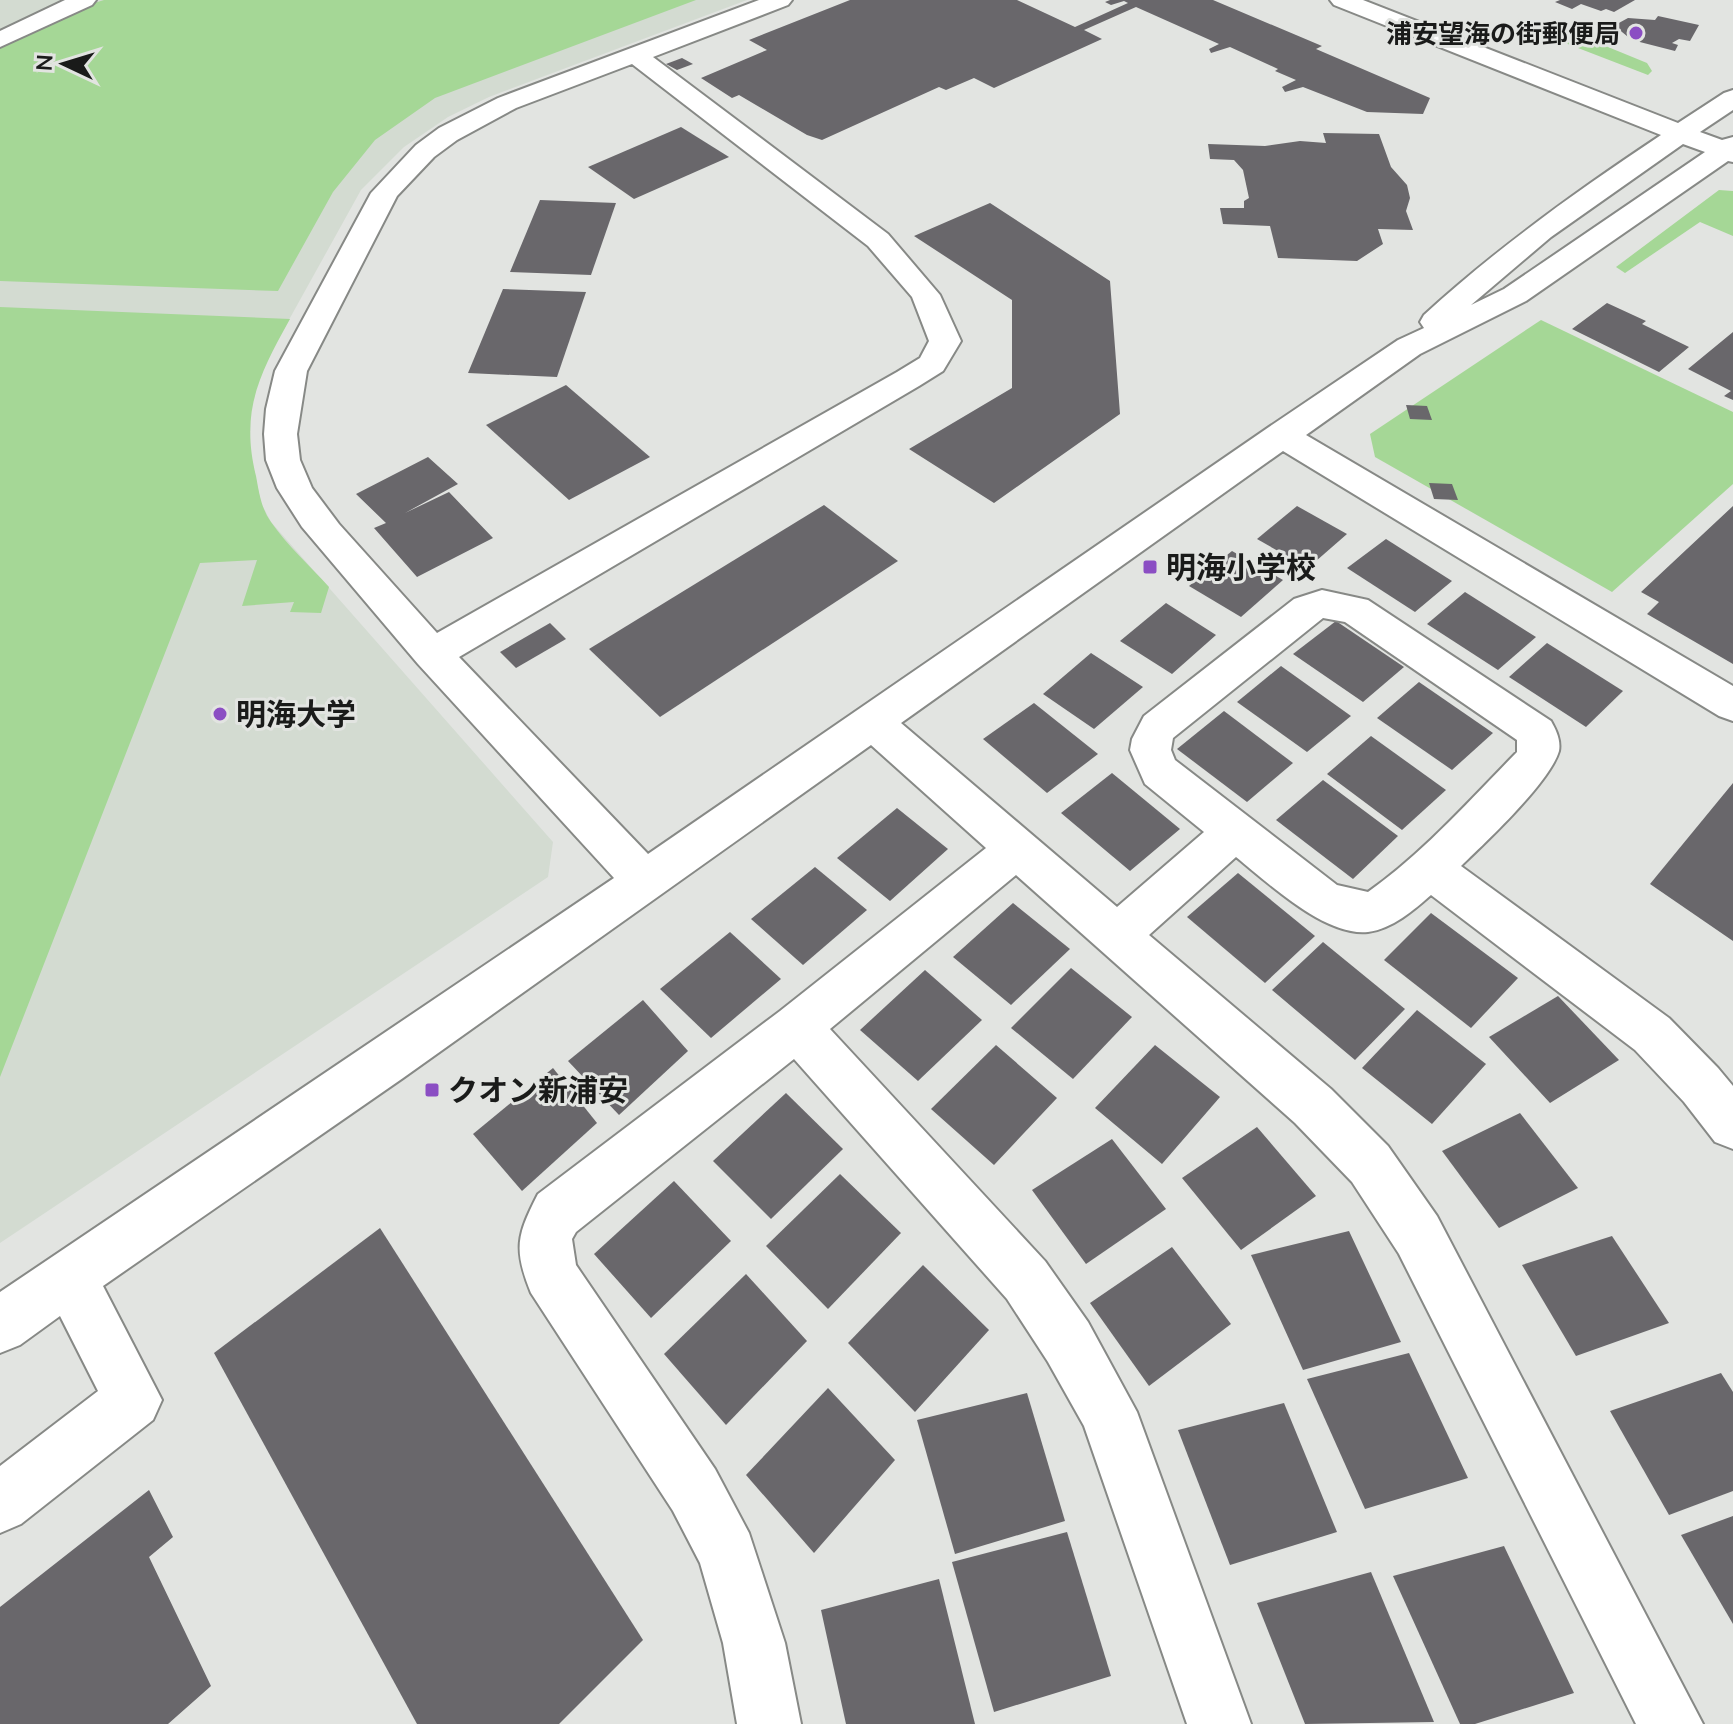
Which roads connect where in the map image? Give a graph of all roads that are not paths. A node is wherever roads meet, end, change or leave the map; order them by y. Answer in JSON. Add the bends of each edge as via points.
{"nodes":[{"id":1,"x":84,"y":0,"type":"edge"},
{"id":2,"x":780,"y":0,"type":"edge"},
{"id":3,"x":1342,"y":0,"type":"edge"},
{"id":4,"x":1405,"y":0,"type":"edge"},
{"id":5,"x":0,"y":40,"type":"edge"},
{"id":6,"x":635,"y":55,"type":"junction"},
{"id":7,"x":1733,"y":98,"type":"edge"},
{"id":8,"x":1704,"y":117,"type":"junction"},
{"id":9,"x":1680,"y":133,"type":"junction"},
{"id":10,"x":1731,"y":145,"type":"edge"},
{"id":11,"x":1409,"y":347,"type":"junction"},
{"id":12,"x":1281,"y":435,"type":"junction"},
{"id":13,"x":432,"y":654,"type":"junction"},
{"id":14,"x":1733,"y":705,"type":"edge"},
{"id":15,"x":872,"y":722,"type":"junction"},
{"id":16,"x":1234,"y":832,"type":"junction"},
{"id":17,"x":1015,"y":850,"type":"junction"},
{"id":18,"x":1429,"y":868,"type":"junction"},
{"id":19,"x":645,"y":881,"type":"junction"},
{"id":20,"x":1117,"y":935,"type":"junction"},
{"id":21,"x":797,"y":1027,"type":"junction"},
{"id":22,"x":1733,"y":1125,"type":"edge"},
{"id":23,"x":69,"y":1277,"type":"junction"},
{"id":24,"x":0,"y":1325,"type":"edge"},
{"id":25,"x":0,"y":1503,"type":"edge"},
{"id":26,"x":769,"y":1724,"type":"edge"},
{"id":27,"x":1219,"y":1724,"type":"edge"},
{"id":28,"x":1671,"y":1724,"type":"edge"}],
"edges":[{"from":1,"to":5,"type":"street"},
{"from":2,"to":6,"type":"street"},
{"from":3,"to":9,"type":"street"},
{"from":4,"to":8,"type":"street"},
{"from":6,"to":13,"type":"street","via":[[475,118],[425,151],[385,193],[291,371],[280,436],[286,469],[302,503]]},
{"from":6,"to":13,"type":"street","via":[[878,240],[937,313],[945,341],[932,364],[908,379]]},
{"from":7,"to":8,"type":"street"},
{"from":8,"to":9,"type":"street"},
{"from":8,"to":10,"type":"street"},
{"from":9,"to":10,"type":"street"},
{"from":9,"to":11,"type":"street","via":[[1481,276]]},
{"from":10,"to":11,"type":"street","via":[[1515,295]]},
{"from":11,"to":12,"type":"street"},
{"from":12,"to":14,"type":"street"},
{"from":12,"to":15,"type":"street"},
{"from":13,"to":19,"type":"street"},
{"from":15,"to":17,"type":"street"},
{"from":15,"to":19,"type":"street"},
{"from":16,"to":18,"type":"street","via":[[1321,899],[1345,909],[1371,912]]},
{"from":16,"to":18,"type":"street","via":[[1160,772],[1151,758],[1150,739],[1158,727],[1307,609],[1341,606],[1355,610],[1537,732],[1539,748],[1533,762]]},
{"from":16,"to":20,"type":"street"},
{"from":17,"to":20,"type":"street"},
{"from":17,"to":21,"type":"street"},
{"from":18,"to":22,"type":"street","via":[[1652,1034]]},
{"from":19,"to":23,"type":"street"},
{"from":20,"to":28,"type":"street","via":[[1313,1106],[1370,1164],[1418,1235]]},
{"from":21,"to":26,"type":"street","via":[[557,1213],[545,1236],[550,1274],[694,1490],[728,1554],[754,1643]]},
{"from":21,"to":27,"type":"street","via":[[1026,1280],[1068,1342],[1108,1412]]},
{"from":23,"to":24,"type":"street"},
{"from":23,"to":25,"type":"street","via":[[133,1400]]}]}
